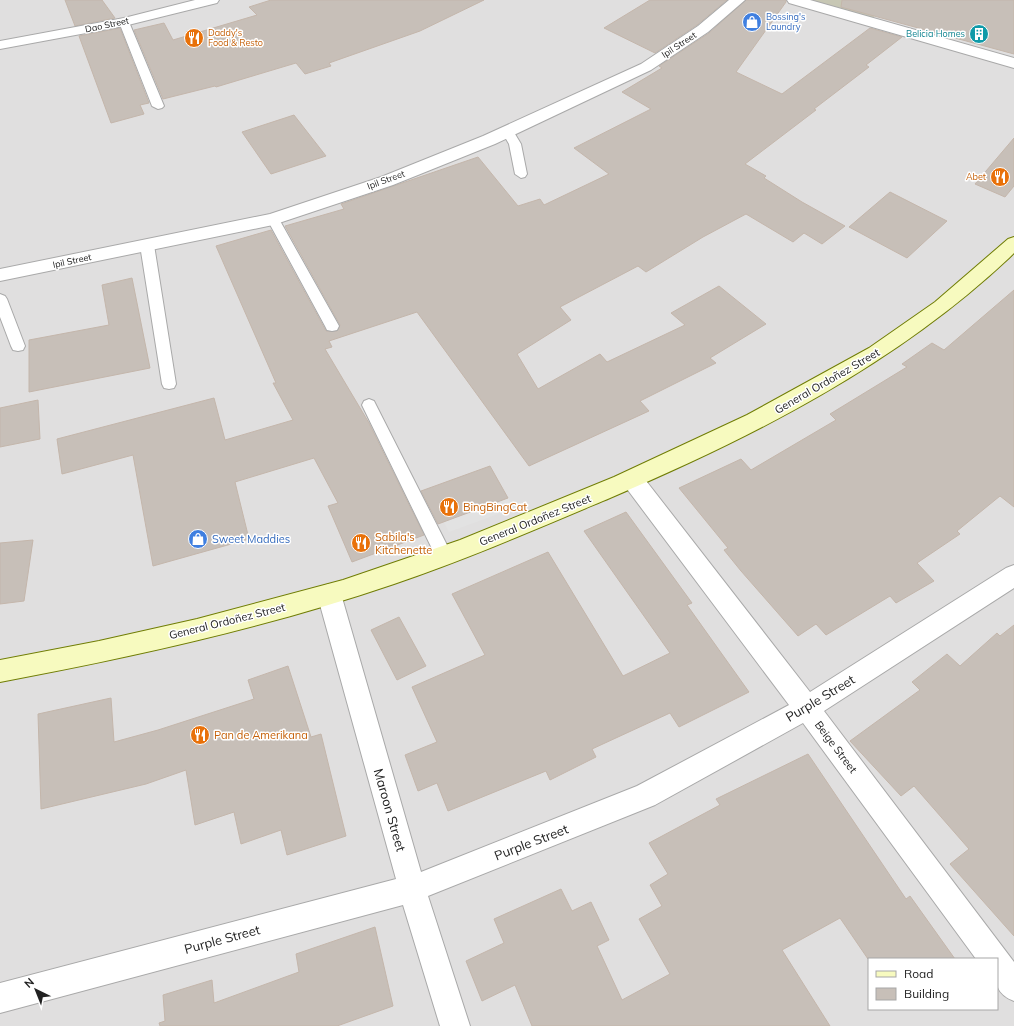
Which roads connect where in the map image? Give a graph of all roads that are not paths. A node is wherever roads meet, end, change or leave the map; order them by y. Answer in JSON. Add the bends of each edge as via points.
{"nodes":[{"id":1,"x":212,"y":0,"type":"edge"},
{"id":2,"x":738,"y":0,"type":"edge"},
{"id":3,"x":794,"y":0,"type":"edge"},
{"id":4,"x":124,"y":22,"type":"junction"},
{"id":5,"x":0,"y":45,"type":"edge"},
{"id":6,"x":1014,"y":63,"type":"edge"},
{"id":7,"x":158,"y":106,"type":"dead end"},
{"id":8,"x":508,"y":132,"type":"junction"},
{"id":9,"x":522,"y":174,"type":"dead end"},
{"id":10,"x":273,"y":219,"type":"junction"},
{"id":11,"x":1014,"y":243,"type":"edge"},
{"id":12,"x":147,"y":245,"type":"junction"},
{"id":13,"x":0,"y":275,"type":"edge"},
{"id":14,"x":0,"y":299,"type":"edge"},
{"id":15,"x":332,"y":326,"type":"dead end"},
{"id":16,"x":18,"y":346,"type":"dead end"},
{"id":17,"x":169,"y":384,"type":"dead end"},
{"id":18,"x":369,"y":405,"type":"dead end"},
{"id":19,"x":632,"y":479,"type":"junction"},
{"id":20,"x":444,"y":556,"type":"junction"},
{"id":21,"x":1014,"y":575,"type":"edge"},
{"id":22,"x":329,"y":594,"type":"junction"},
{"id":23,"x":0,"y":671,"type":"edge"},
{"id":24,"x":807,"y":708,"type":"junction"},
{"id":25,"x":412,"y":889,"type":"junction"},
{"id":26,"x":993,"y":958,"type":"edge"},
{"id":27,"x":998,"y":965,"type":"edge"},
{"id":28,"x":1014,"y":986,"type":"edge"},
{"id":29,"x":0,"y":998,"type":"edge"},
{"id":30,"x":455,"y":1026,"type":"edge"}],
"edges":[{"from":1,"to":4,"type":"street","name":"Dao Street"},
{"from":2,"to":8,"type":"street","name":"Ipil Street","via":[[703,29],[646,67]]},
{"from":3,"to":6,"type":"street"},
{"from":4,"to":5,"type":"street","name":"Dao Street"},
{"from":4,"to":7,"type":"lane"},
{"from":8,"to":9,"type":"lane","via":[[515,144]]},
{"from":8,"to":10,"type":"street","name":"Ipil Street","via":[[387,181]]},
{"from":10,"to":12,"type":"street","name":"Ipil Street"},
{"from":10,"to":15,"type":"lane"},
{"from":11,"to":19,"type":"main road","name":"General Ordoñez Street","via":[[947,303],[881,350],[711,444]]},
{"from":12,"to":13,"type":"street","name":"Ipil Street"},
{"from":12,"to":17,"type":"lane"},
{"from":14,"to":16,"type":"lane"},
{"from":18,"to":20,"type":"lane"},
{"from":19,"to":20,"type":"main road","name":"General Ordoñez Street"},
{"from":19,"to":24,"type":"street","name":"Beige Street"},
{"from":20,"to":22,"type":"main road","name":"General Ordoñez Street"},
{"from":21,"to":24,"type":"street","name":"Purple Street"},
{"from":22,"to":23,"type":"main road","name":"General Ordoñez Street","via":[[172,636]]},
{"from":22,"to":25,"type":"street","name":"Maroon Street"},
{"from":24,"to":25,"type":"street","name":"Purple Street","via":[[646,796]]},
{"from":24,"to":26,"type":"street","name":"Beige Street"},
{"from":25,"to":29,"type":"street","name":"Purple Street"},
{"from":25,"to":30,"type":"street","name":"Maroon Street"},
{"from":27,"to":28,"type":"street"}]}
